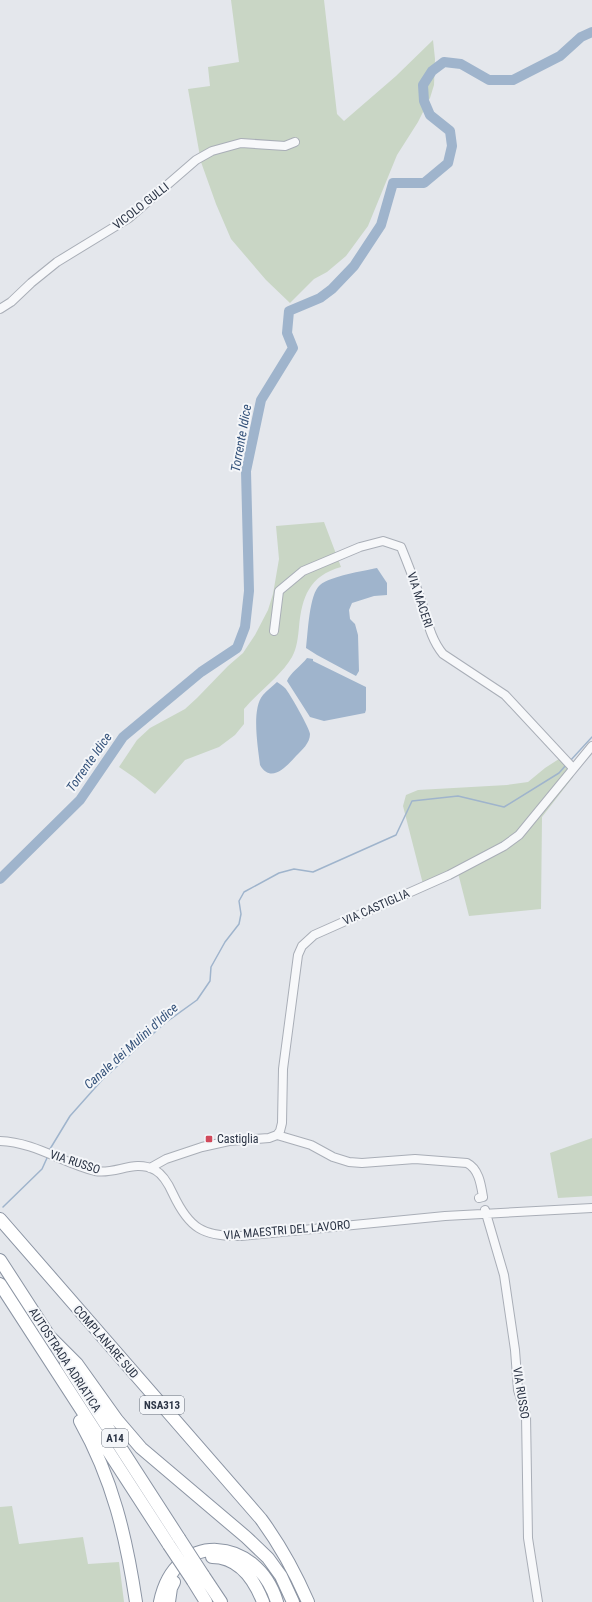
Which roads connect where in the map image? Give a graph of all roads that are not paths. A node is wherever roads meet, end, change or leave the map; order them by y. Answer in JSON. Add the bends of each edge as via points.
{"nodes":[{"id":1,"x":295,"y":142,"type":"dead end"},
{"id":2,"x":0,"y":309,"type":"edge"},
{"id":3,"x":274,"y":631,"type":"dead end"},
{"id":4,"x":592,"y":746,"type":"edge"},
{"id":5,"x":570,"y":764,"type":"junction"},
{"id":6,"x":277,"y":1135,"type":"junction"},
{"id":7,"x":0,"y":1141,"type":"edge"},
{"id":8,"x":170,"y":1157,"type":"junction"},
{"id":9,"x":150,"y":1168,"type":"junction"},
{"id":10,"x":160,"y":1174,"type":"junction"},
{"id":11,"x":479,"y":1198,"type":"dead end"},
{"id":12,"x":592,"y":1208,"type":"edge"},
{"id":13,"x":486,"y":1212,"type":"junction"},
{"id":14,"x":0,"y":1218,"type":"edge"},
{"id":15,"x":0,"y":1260,"type":"edge"},
{"id":16,"x":0,"y":1284,"type":"edge"},
{"id":17,"x":51,"y":1338,"type":"junction"},
{"id":18,"x":61,"y":1378,"type":"junction"},
{"id":19,"x":174,"y":1542,"type":"junction"},
{"id":20,"x":198,"y":1578,"type":"junction"},
{"id":21,"x":275,"y":1598,"type":"edge"},
{"id":22,"x":136,"y":1602,"type":"edge"},
{"id":23,"x":160,"y":1602,"type":"edge"},
{"id":24,"x":169,"y":1602,"type":"edge"},
{"id":25,"x":206,"y":1602,"type":"edge"},
{"id":26,"x":220,"y":1602,"type":"edge"},
{"id":27,"x":263,"y":1602,"type":"edge"},
{"id":28,"x":293,"y":1602,"type":"edge"},
{"id":29,"x":308,"y":1602,"type":"edge"},
{"id":30,"x":538,"y":1602,"type":"edge"}],
"edges":[{"from":1,"to":2,"type":"street","name":"VICOLO GULLI","via":[[285,146],[241,143],[212,151],[196,160],[129,218],[57,262]]},
{"from":3,"to":5,"type":"street","name":"VIA MACERI","via":[[279,591],[303,571],[360,547],[383,541],[401,547],[421,598],[435,645],[443,654],[505,696]]},
{"from":4,"to":5,"type":"street","name":"VIA CASTIGLIA"},
{"from":5,"to":6,"type":"street","name":"VIA CASTIGLIA","via":[[519,835],[504,846],[449,875],[314,935],[302,946],[298,955],[283,1069],[282,1123]]},
{"from":6,"to":8,"type":"street","via":[[219,1143]]},
{"from":6,"to":11,"type":"street","via":[[311,1145],[349,1162],[415,1159],[467,1163],[473,1167],[478,1177],[483,1197]]},
{"from":7,"to":9,"type":"street","name":"VIA RUSSO","via":[[25,1145],[94,1170],[108,1171],[134,1166]]},
{"from":8,"to":9,"type":"street"},
{"from":8,"to":10,"type":"street"},
{"from":9,"to":10,"type":"street","name":"VIA RUSSO"},
{"from":10,"to":13,"type":"street","name":"VIA MAESTRI DEL LAVORO","via":[[187,1218],[202,1230],[222,1236]]},
{"from":12,"to":13,"type":"street","name":"VIA MAESTRI DEL LAVORO"},
{"from":13,"to":30,"type":"street","name":"VIA RUSSO","via":[[504,1275],[518,1390],[526,1415],[528,1538]]},
{"from":14,"to":29,"type":"highway","name":"COMPLANARE SUD","number":"NSA313","via":[[261,1519],[278,1542]]},
{"from":15,"to":17,"type":"highway","name":"AUTOSTRADA ADRIATICA","number":"A14"},
{"from":16,"to":18,"type":"highway","name":"AUTOSTRADA ADRIATICA","number":"A14"},
{"from":17,"to":19,"type":"highway","name":"AUTOSTRADA ADRIATICA","number":"A14"},
{"from":17,"to":28,"type":"highway","via":[[77,1364],[116,1420],[141,1448],[268,1558],[282,1576]]},
{"from":18,"to":19,"type":"highway","name":"AUTOSTRADA ADRIATICA","number":"A14"},
{"from":18,"to":22,"type":"highway","via":[[68,1402],[92,1444],[110,1486],[124,1533]]},
{"from":19,"to":20,"type":"highway","name":"AUTOSTRADA ADRIATICA","number":"A14","bridge":true},
{"from":20,"to":25,"type":"highway","name":"AUTOSTRADA ADRIATICA","number":"A14"},
{"from":20,"to":26,"type":"highway","name":"AUTOSTRADA ADRIATICA","number":"A14"},
{"from":21,"to":23,"type":"highway","via":[[261,1572],[248,1560],[232,1553],[211,1550],[198,1553],[179,1563],[168,1578]]},
{"from":24,"to":27,"type":"highway","via":[[171,1588],[182,1570],[193,1562],[214,1557],[242,1568],[252,1580]]}]}
